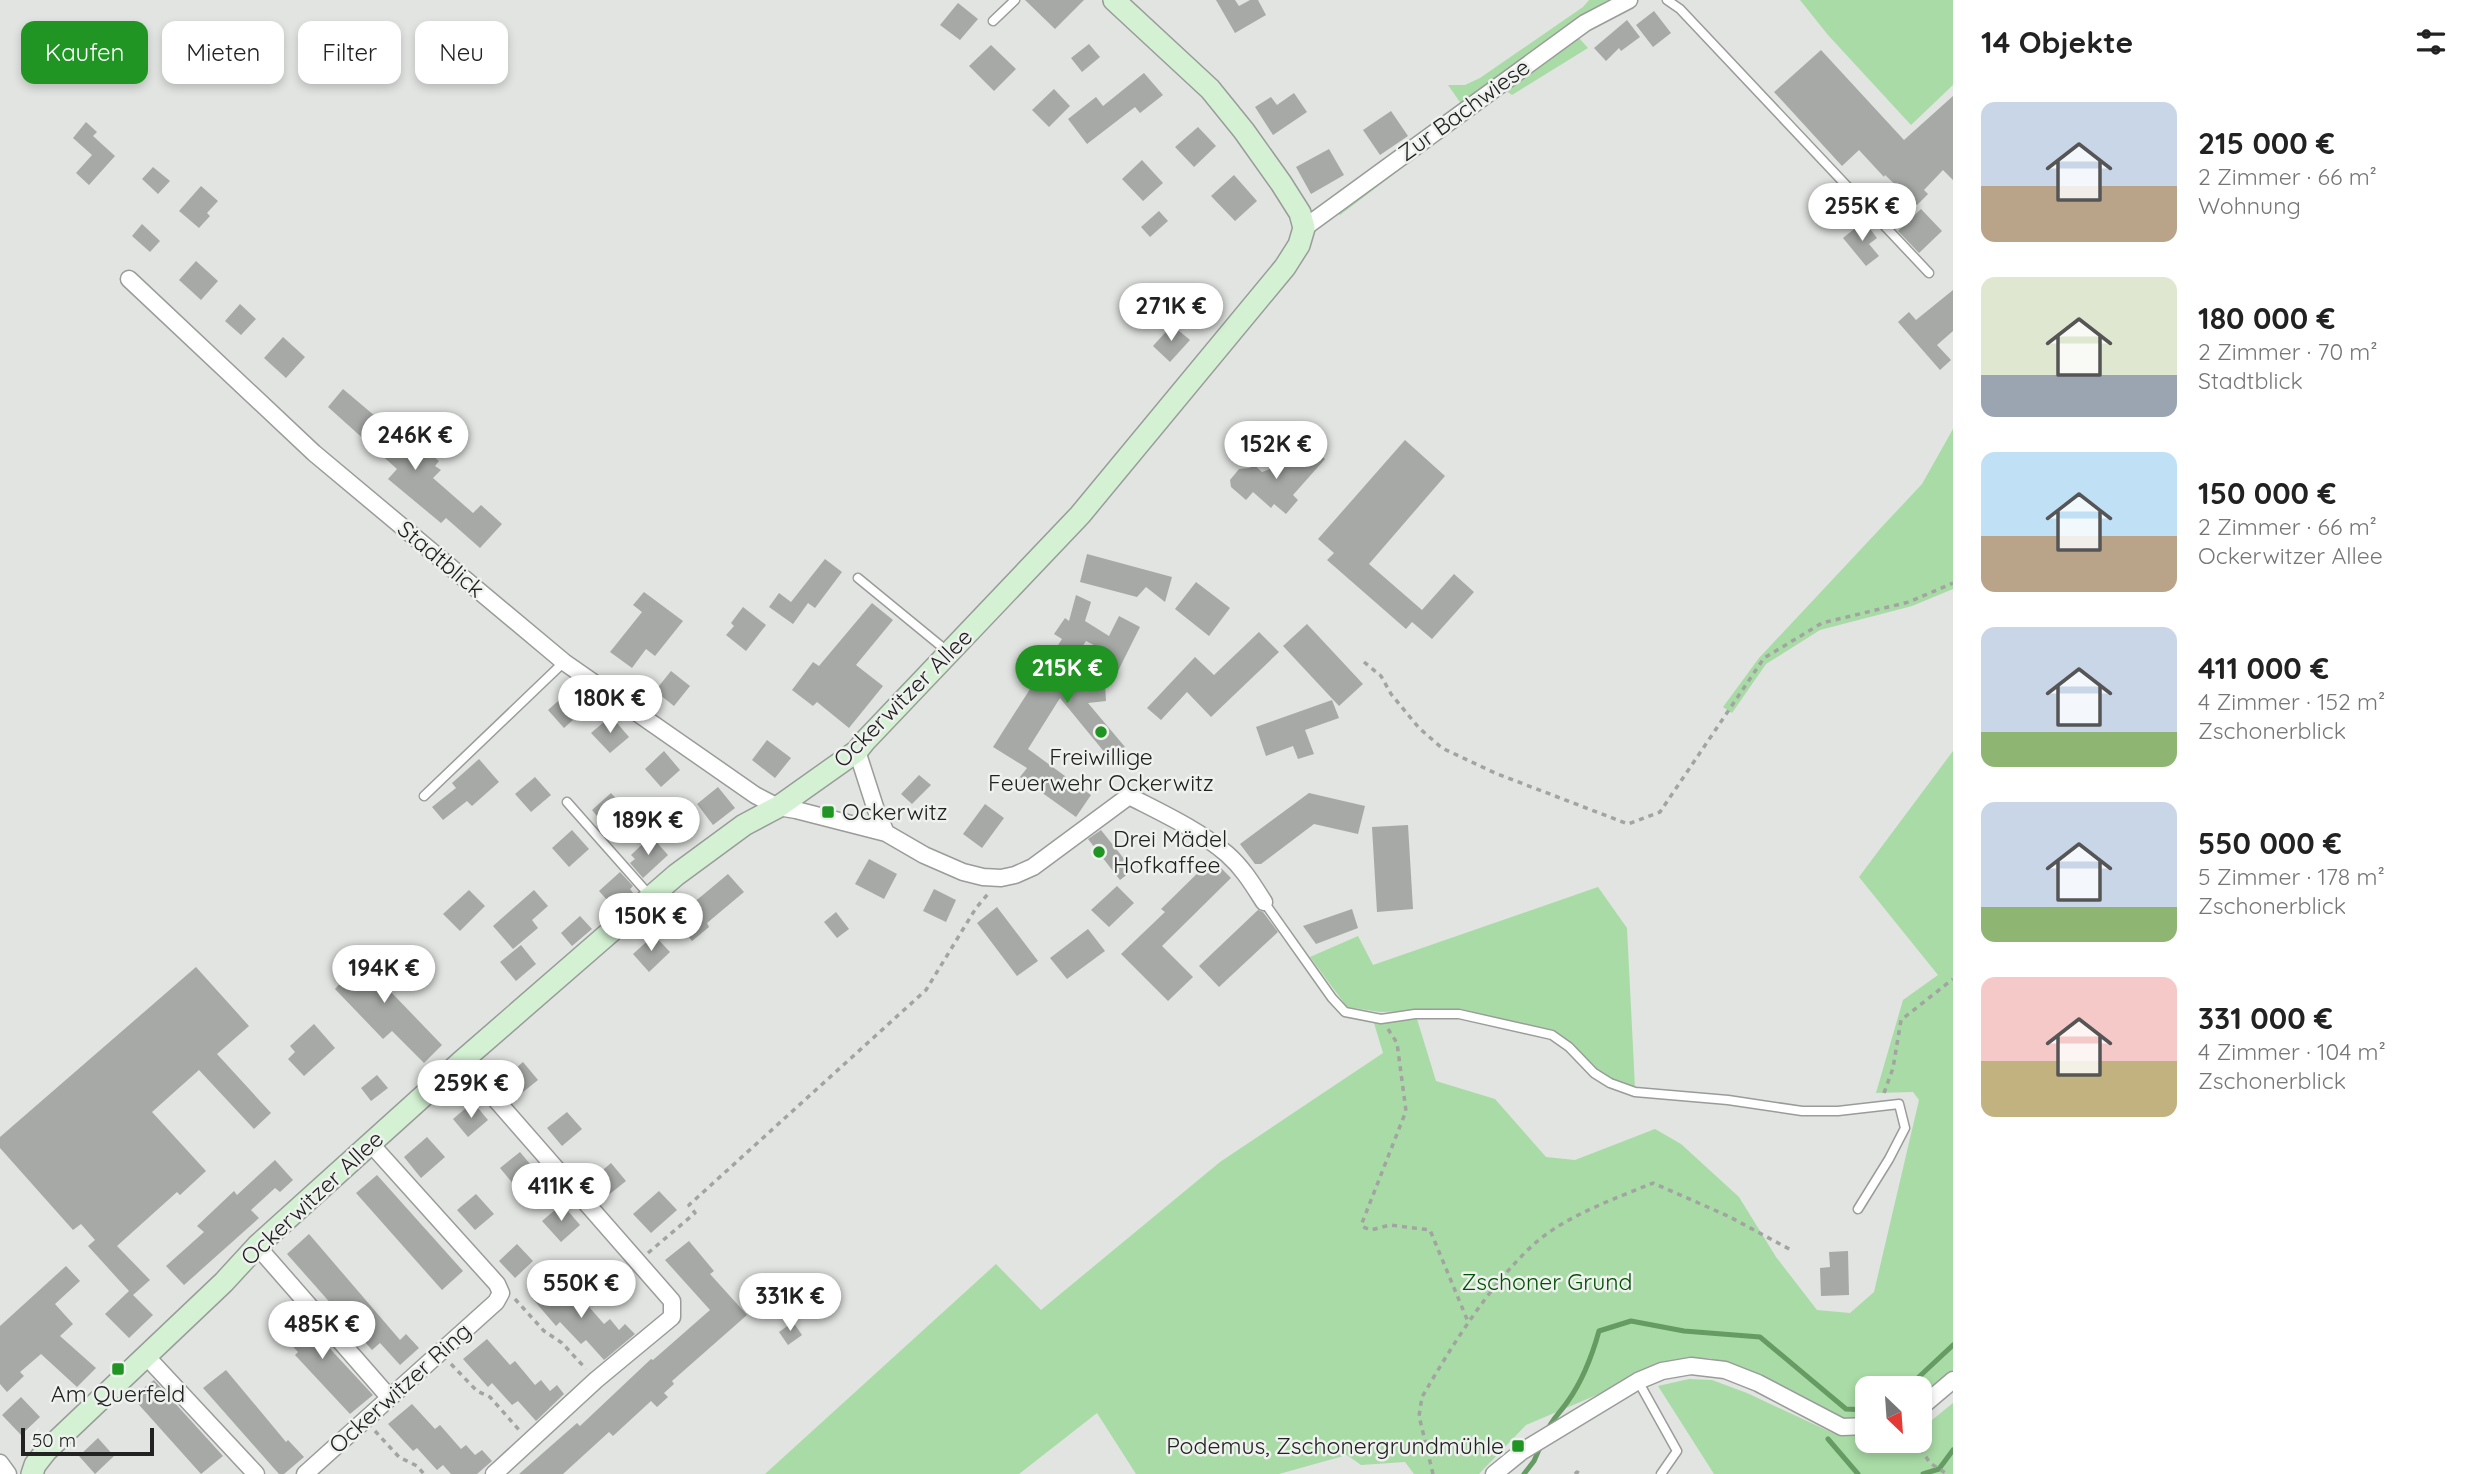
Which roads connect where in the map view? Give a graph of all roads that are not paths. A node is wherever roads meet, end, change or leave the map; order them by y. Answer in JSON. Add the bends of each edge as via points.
{"nodes":[{"id":1,"x":1016,"y":0,"type":"edge"},
{"id":2,"x":1114,"y":0,"type":"edge"},
{"id":3,"x":1629,"y":0,"type":"edge"},
{"id":4,"x":1667,"y":0,"type":"edge"},
{"id":5,"x":993,"y":21,"type":"dead end"},
{"id":6,"x":1304,"y":228,"type":"junction"},
{"id":7,"x":1929,"y":273,"type":"dead end"},
{"id":8,"x":129,"y":279,"type":"dead end"},
{"id":9,"x":858,"y":578,"type":"dead end"},
{"id":10,"x":949,"y":653,"type":"junction"},
{"id":11,"x":564,"y":662,"type":"junction"},
{"id":12,"x":857,"y":751,"type":"junction"},
{"id":13,"x":424,"y":796,"type":"dead end"},
{"id":14,"x":568,"y":802,"type":"dead end"},
{"id":15,"x":778,"y":807,"type":"junction"},
{"id":16,"x":886,"y":832,"type":"junction"},
{"id":17,"x":651,"y":897,"type":"junction"},
{"id":18,"x":1264,"y":902,"type":"joint"},
{"id":19,"x":462,"y":1061,"type":"junction"},
{"id":20,"x":370,"y":1143,"type":"junction"},
{"id":21,"x":1858,"y":1209,"type":"dead end"},
{"id":22,"x":257,"y":1246,"type":"junction"},
{"id":23,"x":146,"y":1356,"type":"junction"},
{"id":24,"x":1953,"y":1380,"type":"edge"},
{"id":25,"x":1638,"y":1381,"type":"junction"},
{"id":26,"x":389,"y":1397,"type":"junction"},
{"id":27,"x":1932,"y":1398,"type":"edge"},
{"id":28,"x":1855,"y":1426,"type":"edge"},
{"id":29,"x":0,"y":1463,"type":"edge"},
{"id":30,"x":8,"y":1474,"type":"edge"},
{"id":31,"x":32,"y":1474,"type":"edge"},
{"id":32,"x":256,"y":1474,"type":"edge"},
{"id":33,"x":305,"y":1474,"type":"edge"},
{"id":34,"x":494,"y":1474,"type":"edge"},
{"id":35,"x":1494,"y":1474,"type":"edge"},
{"id":36,"x":1661,"y":1474,"type":"edge"}],
"edges":[{"from":1,"to":5,"type":"lane"},
{"from":2,"to":6,"type":"street","via":[[1210,89],[1280,183],[1300,213]]},
{"from":3,"to":6,"type":"street","name":"Zur Bachwiese","via":[[1585,23]]},
{"from":4,"to":7,"type":"lane"},
{"from":6,"to":10,"type":"street","name":"Ockerwitzer Allee","via":[[1299,246],[1249,313],[1080,515]]},
{"from":8,"to":11,"type":"street","name":"Stadtblick","via":[[314,453]]},
{"from":9,"to":10,"type":"lane"},
{"from":10,"to":12,"type":"street","name":"Ockerwitzer Allee"},
{"from":11,"to":13,"type":"lane"},
{"from":11,"to":15,"type":"street","name":"Stadtblick"},
{"from":12,"to":15,"type":"street","name":"Ockerwitzer Allee"},
{"from":12,"to":16,"type":"street"},
{"from":14,"to":17,"type":"lane"},
{"from":15,"to":16,"type":"street","name":"Stadtblick"},
{"from":15,"to":17,"type":"street","name":"Ockerwitzer Allee","via":[[744,825]]},
{"from":16,"to":18,"type":"street","name":"Stadtblick","via":[[963,872],[1001,878],[1033,867],[1129,796],[1227,854]]},
{"from":17,"to":19,"type":"street","name":"Ockerwitzer Allee"},
{"from":18,"to":21,"type":"lane","via":[[1345,1012],[1381,1019],[1460,1014],[1552,1035],[1594,1073],[1635,1091],[1801,1111],[1899,1104],[1905,1128]]},
{"from":19,"to":20,"type":"street","name":"Ockerwitzer Allee"},
{"from":19,"to":34,"type":"street","via":[[672,1301],[672,1317]]},
{"from":20,"to":22,"type":"street","name":"Ockerwitzer Allee"},
{"from":20,"to":26,"type":"street","name":"Ockerwitzer Ring","via":[[497,1284],[500,1293],[496,1302]]},
{"from":22,"to":23,"type":"street","name":"Ockerwitzer Allee"},
{"from":22,"to":26,"type":"street"},
{"from":23,"to":31,"type":"street","name":"Ockerwitzer Allee","via":[[46,1451]]},
{"from":23,"to":32,"type":"street"},
{"from":24,"to":27,"type":"street"},
{"from":25,"to":28,"type":"street","via":[[1691,1366],[1725,1370],[1842,1427]]},
{"from":25,"to":35,"type":"street","via":[[1529,1447]]},
{"from":25,"to":36,"type":"lane","via":[[1676,1451]]},
{"from":26,"to":33,"type":"street","name":"Ockerwitzer Ring"},
{"from":29,"to":30,"type":"street"}]}
